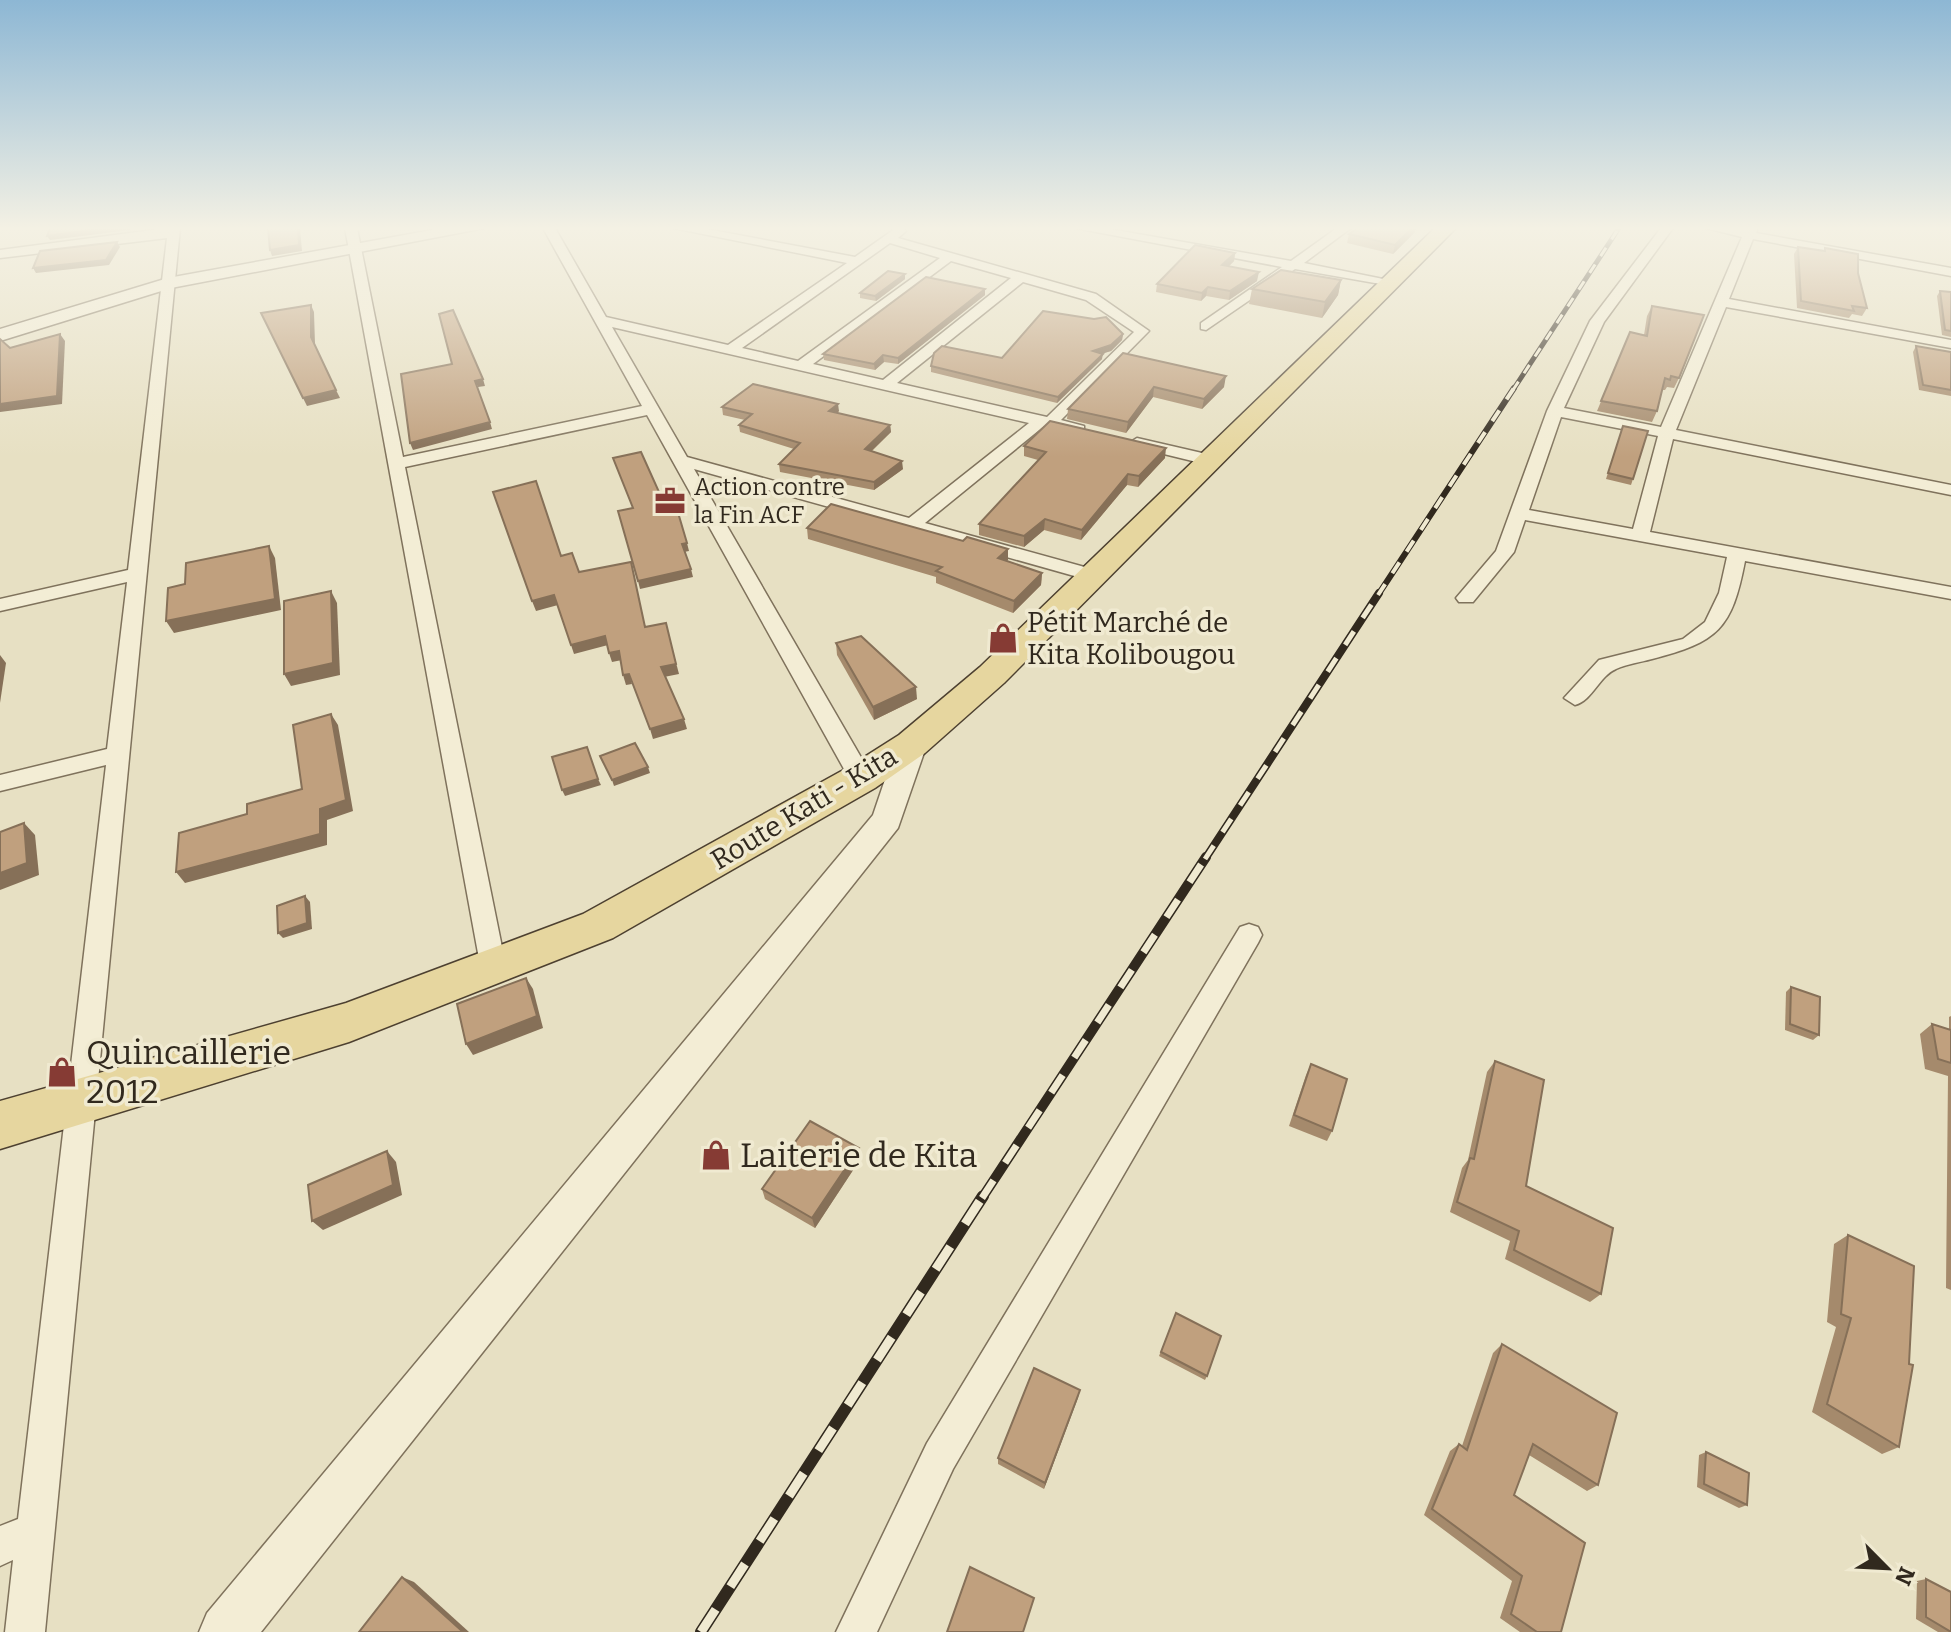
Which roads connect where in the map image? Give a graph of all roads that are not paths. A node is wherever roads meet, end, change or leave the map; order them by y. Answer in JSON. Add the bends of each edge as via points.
{"nodes":[{"id":1,"x":100,"y":304,"type":"edge"},
{"id":2,"x":166,"y":304,"type":"edge"},
{"id":3,"x":365,"y":304,"type":"edge"},
{"id":4,"x":592,"y":304,"type":"edge"},
{"id":5,"x":796,"y":304,"type":"edge"},
{"id":6,"x":885,"y":304,"type":"edge"},
{"id":7,"x":987,"y":304,"type":"edge"},
{"id":8,"x":1102,"y":304,"type":"edge"},
{"id":9,"x":1237,"y":304,"type":"edge"},
{"id":10,"x":1369,"y":304,"type":"edge"},
{"id":11,"x":1610,"y":304,"type":"edge"},
{"id":12,"x":1720,"y":304,"type":"edge"},
{"id":13,"x":1733,"y":304,"type":"edge"},
{"id":14,"x":601,"y":320,"type":"junction"},
{"id":15,"x":1206,"y":326,"type":"dead end"},
{"id":16,"x":0,"y":335,"type":"edge"},
{"id":17,"x":1951,"y":344,"type":"edge"},
{"id":18,"x":731,"y":349,"type":"junction"},
{"id":19,"x":802,"y":365,"type":"junction"},
{"id":20,"x":886,"y":385,"type":"junction"},
{"id":21,"x":652,"y":409,"type":"junction"},
{"id":22,"x":1555,"y":411,"type":"junction"},
{"id":23,"x":1046,"y":422,"type":"junction"},
{"id":24,"x":1093,"y":433,"type":"edge"},
{"id":25,"x":1667,"y":433,"type":"junction"},
{"id":26,"x":1122,"y":440,"type":"edge"},
{"id":27,"x":680,"y":460,"type":"junction"},
{"id":28,"x":1209,"y":460,"type":"junction"},
{"id":29,"x":396,"y":464,"type":"junction"},
{"id":30,"x":1951,"y":490,"type":"edge"},
{"id":31,"x":1520,"y":514,"type":"junction"},
{"id":32,"x":914,"y":523,"type":"junction"},
{"id":33,"x":1640,"y":535,"type":"junction"},
{"id":34,"x":1737,"y":553,"type":"junction"},
{"id":35,"x":137,"y":574,"type":"junction"},
{"id":36,"x":1092,"y":575,"type":"junction"},
{"id":37,"x":1951,"y":593,"type":"edge"},
{"id":38,"x":1466,"y":598,"type":"dead end"},
{"id":39,"x":0,"y":605,"type":"edge"},
{"id":40,"x":1575,"y":698,"type":"dead end"},
{"id":41,"x":912,"y":744,"type":"junction"},
{"id":42,"x":118,"y":754,"type":"junction"},
{"id":43,"x":861,"y":778,"type":"junction"},
{"id":44,"x":0,"y":783,"type":"edge"},
{"id":45,"x":1249,"y":935,"type":"dead end"},
{"id":46,"x":492,"y":967,"type":"junction"},
{"id":47,"x":81,"y":1103,"type":"junction"},
{"id":48,"x":0,"y":1125,"type":"edge"},
{"id":49,"x":36,"y":1531,"type":"junction"},
{"id":50,"x":0,"y":1546,"type":"edge"},
{"id":51,"x":25,"y":1632,"type":"edge"},
{"id":52,"x":226,"y":1632,"type":"edge"},
{"id":53,"x":856,"y":1632,"type":"edge"}],
"edges":[{"from":1,"to":16,"type":"street"},
{"from":2,"to":35,"type":"street"},
{"from":3,"to":29,"type":"street"},
{"from":4,"to":14,"type":"street"},
{"from":5,"to":18,"type":"street"},
{"from":6,"to":19,"type":"street"},
{"from":7,"to":20,"type":"street"},
{"from":8,"to":23,"type":"street","via":[[1142,331]]},
{"from":9,"to":15,"type":"street"},
{"from":10,"to":28,"type":"main road","name":"Route Kati - Kita"},
{"from":11,"to":22,"type":"street"},
{"from":12,"to":25,"type":"street"},
{"from":13,"to":17,"type":"street"},
{"from":14,"to":18,"type":"street"},
{"from":14,"to":21,"type":"street"},
{"from":18,"to":19,"type":"street"},
{"from":19,"to":20,"type":"street"},
{"from":20,"to":23,"type":"street"},
{"from":21,"to":27,"type":"street"},
{"from":21,"to":29,"type":"street"},
{"from":22,"to":25,"type":"street"},
{"from":22,"to":31,"type":"street"},
{"from":23,"to":24,"type":"street"},
{"from":23,"to":32,"type":"street"},
{"from":25,"to":30,"type":"street"},
{"from":25,"to":33,"type":"street"},
{"from":26,"to":28,"type":"street"},
{"from":27,"to":32,"type":"street"},
{"from":27,"to":43,"type":"street"},
{"from":28,"to":36,"type":"main road","name":"Route Kati - Kita"},
{"from":29,"to":46,"type":"street"},
{"from":31,"to":33,"type":"street"},
{"from":31,"to":38,"type":"street","via":[[1505,552]]},
{"from":32,"to":36,"type":"street"},
{"from":33,"to":34,"type":"street"},
{"from":34,"to":37,"type":"street"},
{"from":34,"to":40,"type":"street","via":[[1729,593],[1713,625],[1690,643],[1606,665]]},
{"from":35,"to":39,"type":"street"},
{"from":35,"to":42,"type":"street"},
{"from":36,"to":41,"type":"main road","name":"Route Kati - Kita","via":[[992,675]]},
{"from":41,"to":43,"type":"main road","name":"Route Kati - Kita"},
{"from":41,"to":52,"type":"street","via":[[887,820]]},
{"from":42,"to":44,"type":"street"},
{"from":42,"to":47,"type":"street"},
{"from":43,"to":46,"type":"main road","name":"Route Kati - Kita","via":[[598,926]]},
{"from":45,"to":53,"type":"street","via":[[940,1456]]},
{"from":46,"to":47,"type":"main road","name":"Route Kati - Kita","via":[[349,1022]]},
{"from":47,"to":48,"type":"main road","name":"Route Kati - Kita"},
{"from":47,"to":49,"type":"street"},
{"from":49,"to":50,"type":"street"},
{"from":49,"to":51,"type":"street"}]}
